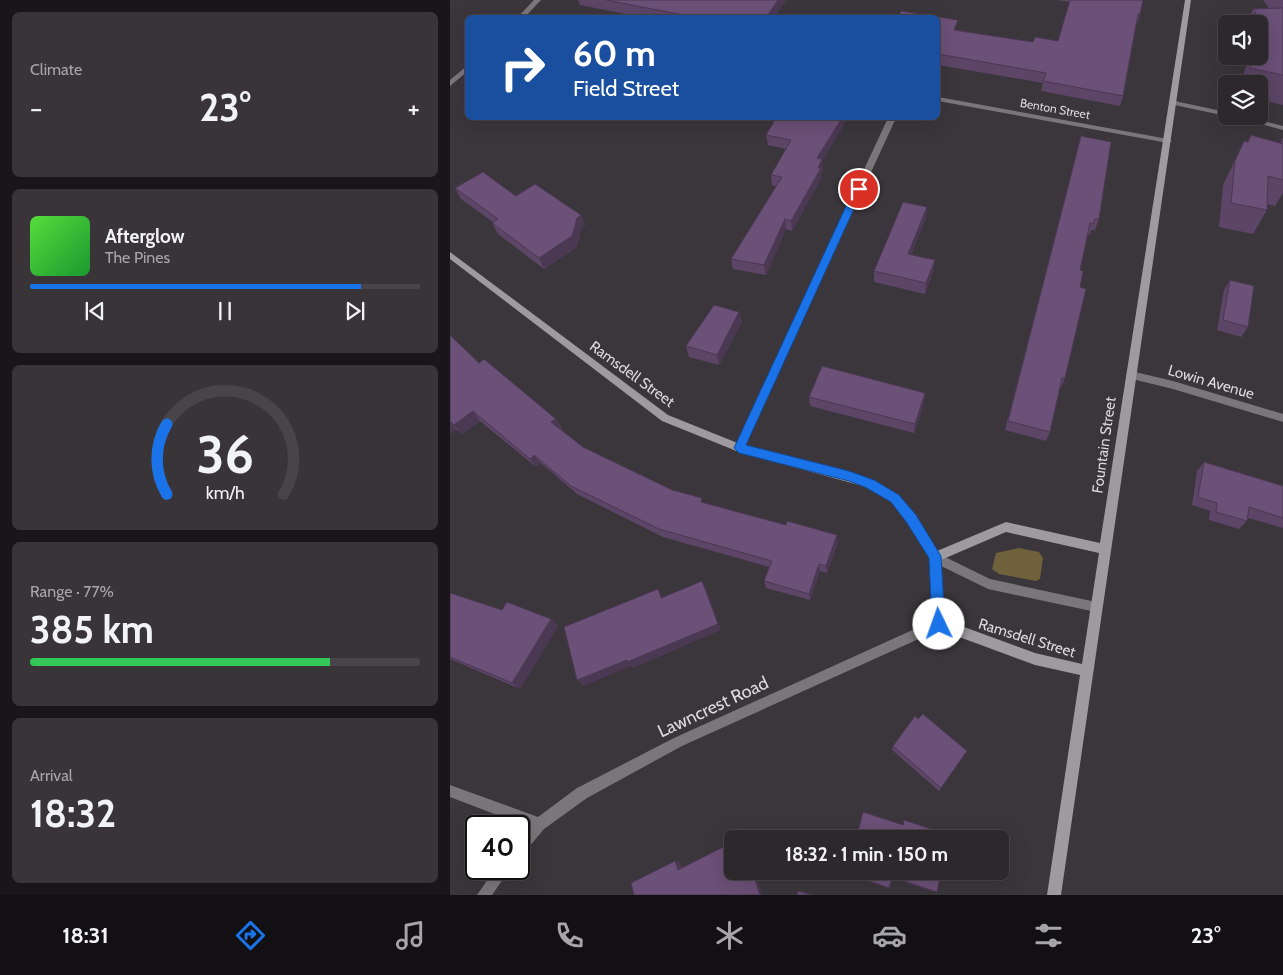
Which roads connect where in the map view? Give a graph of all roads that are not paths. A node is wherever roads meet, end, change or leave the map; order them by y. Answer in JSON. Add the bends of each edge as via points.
{"nodes":[{"id":1,"x":538,"y":0,"type":"edge"},
{"id":2,"x":1188,"y":0,"type":"edge"},
{"id":3,"x":523,"y":15,"type":"edge"},
{"id":4,"x":465,"y":70,"type":"edge"},
{"id":5,"x":450,"y":84,"type":"edge"},
{"id":6,"x":940,"y":99,"type":"edge"},
{"id":7,"x":1173,"y":102,"type":"junction"},
{"id":8,"x":1218,"y":112,"type":"edge"},
{"id":9,"x":891,"y":120,"type":"edge"},
{"id":10,"x":1268,"y":124,"type":"edge"},
{"id":11,"x":1283,"y":128,"type":"edge"},
{"id":12,"x":1168,"y":141,"type":"junction"},
{"id":13,"x":450,"y":255,"type":"edge"},
{"id":14,"x":1131,"y":376,"type":"junction"},
{"id":15,"x":1283,"y":418,"type":"edge"},
{"id":16,"x":739,"y":448,"type":"junction"},
{"id":17,"x":1105,"y":550,"type":"junction"},
{"id":18,"x":935,"y":556,"type":"junction"},
{"id":19,"x":1096,"y":607,"type":"junction"},
{"id":20,"x":939,"y":624,"type":"junction"},
{"id":21,"x":1086,"y":671,"type":"junction"},
{"id":22,"x":450,"y":791,"type":"edge"},
{"id":23,"x":539,"y":824,"type":"junction"},
{"id":24,"x":530,"y":835,"type":"edge"},
{"id":25,"x":495,"y":880,"type":"edge"},
{"id":26,"x":484,"y":895,"type":"edge"},
{"id":27,"x":1054,"y":895,"type":"edge"}],
"edges":[{"from":1,"to":3,"type":"street"},
{"from":2,"to":7,"type":"main road","name":"Fountain Street"},
{"from":4,"to":5,"type":"street"},
{"from":6,"to":12,"type":"street","name":"Benton Street"},
{"from":7,"to":8,"type":"street"},
{"from":7,"to":12,"type":"main road","name":"Fountain Street"},
{"from":9,"to":16,"type":"street"},
{"from":10,"to":11,"type":"street"},
{"from":12,"to":14,"type":"main road","name":"Fountain Street"},
{"from":13,"to":16,"type":"main road","name":"Ramsdell Street","via":[[665,418]]},
{"from":14,"to":15,"type":"street","name":"Lowin Avenue","via":[[1173,385]]},
{"from":14,"to":17,"type":"main road","name":"Fountain Street"},
{"from":16,"to":18,"type":"main road","name":"Ramsdell Street","via":[[849,476],[884,491],[904,508]]},
{"from":17,"to":18,"type":"main road","via":[[1006,527]]},
{"from":17,"to":19,"type":"main road","name":"Fountain Street"},
{"from":18,"to":19,"type":"street","via":[[988,584]]},
{"from":18,"to":20,"type":"main road","name":"Ramsdell Street"},
{"from":19,"to":21,"type":"main road","name":"Fountain Street"},
{"from":20,"to":21,"type":"main road","name":"Ramsdell Street","via":[[1035,659]]},
{"from":20,"to":23,"type":"street","name":"Lawncrest Road","via":[[678,742],[582,793]]},
{"from":21,"to":27,"type":"main road","name":"Fountain Street"},
{"from":22,"to":23,"type":"street"},
{"from":23,"to":24,"type":"street","name":"Lawncrest Road"},
{"from":25,"to":26,"type":"street"}]}
